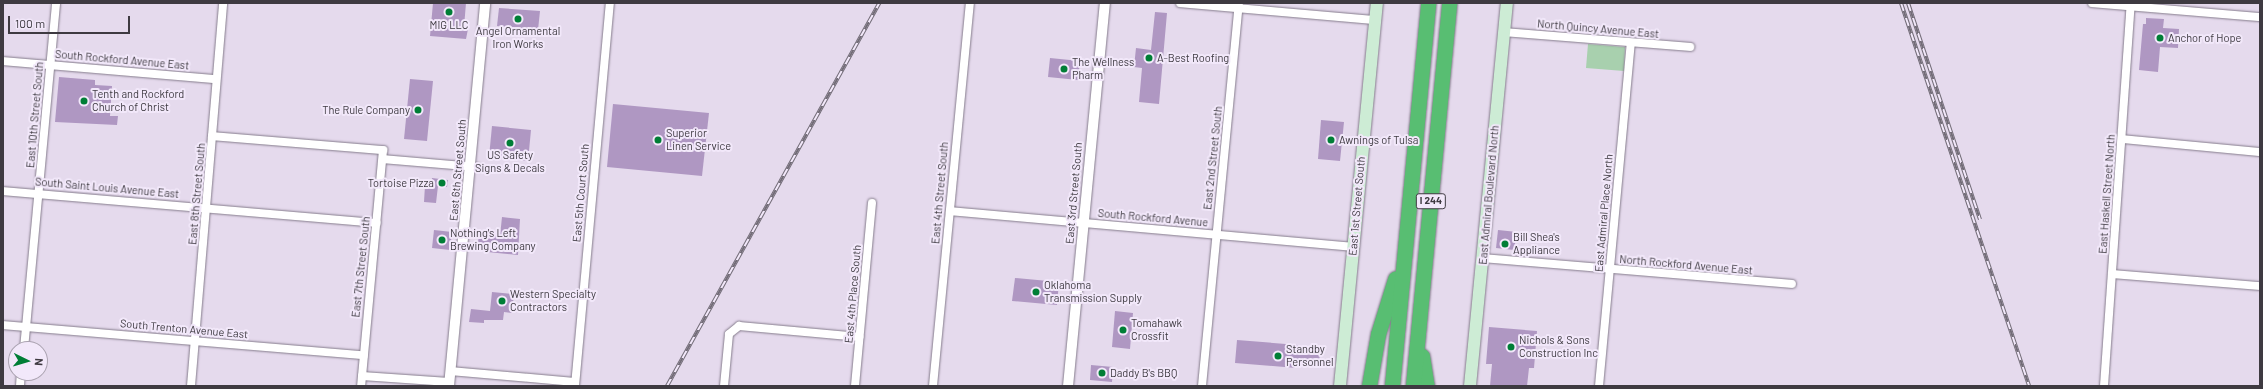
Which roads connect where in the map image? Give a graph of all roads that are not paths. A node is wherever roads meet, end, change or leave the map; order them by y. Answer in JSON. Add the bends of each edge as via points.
{"nodes":[{"id":1,"x":56,"y":3,"type":"edge"},
{"id":2,"x":223,"y":3,"type":"edge"},
{"id":3,"x":485,"y":3,"type":"edge"},
{"id":4,"x":610,"y":3,"type":"edge"},
{"id":5,"x":970,"y":3,"type":"edge"},
{"id":6,"x":1105,"y":3,"type":"edge"},
{"id":7,"x":1180,"y":3,"type":"edge"},
{"id":8,"x":1377,"y":3,"type":"edge"},
{"id":9,"x":1428,"y":3,"type":"edge"},
{"id":10,"x":1449,"y":3,"type":"edge"},
{"id":11,"x":1459,"y":3,"type":"edge"},
{"id":12,"x":1507,"y":3,"type":"edge"},
{"id":13,"x":2092,"y":3,"type":"edge"},
{"id":14,"x":2131,"y":5,"type":"edge"},
{"id":15,"x":1239,"y":6,"type":"edge"},
{"id":16,"x":2260,"y":17,"type":"edge"},
{"id":17,"x":1375,"y":20,"type":"junction"},
{"id":18,"x":1504,"y":32,"type":"junction"},
{"id":19,"x":1631,"y":43,"type":"junction"},
{"id":20,"x":1690,"y":47,"type":"dead end"},
{"id":21,"x":3,"y":61,"type":"edge"},
{"id":22,"x":50,"y":65,"type":"junction"},
{"id":23,"x":1443,"y":74,"type":"junction"},
{"id":24,"x":215,"y":79,"type":"junction"},
{"id":25,"x":212,"y":136,"type":"junction"},
{"id":26,"x":2122,"y":139,"type":"junction"},
{"id":27,"x":2260,"y":152,"type":"edge"},
{"id":28,"x":383,"y":155,"type":"junction"},
{"id":29,"x":473,"y":167,"type":"junction"},
{"id":30,"x":3,"y":191,"type":"edge"},
{"id":31,"x":38,"y":194,"type":"junction"},
{"id":32,"x":872,"y":203,"type":"dead end"},
{"id":33,"x":207,"y":208,"type":"junction"},
{"id":34,"x":950,"y":210,"type":"junction"},
{"id":35,"x":1084,"y":222,"type":"junction"},
{"id":36,"x":377,"y":223,"type":"junction"},
{"id":37,"x":1216,"y":234,"type":"junction"},
{"id":38,"x":1353,"y":247,"type":"junction"},
{"id":39,"x":1405,"y":248,"type":"junction"},
{"id":40,"x":1483,"y":258,"type":"junction"},
{"id":41,"x":1610,"y":270,"type":"junction"},
{"id":42,"x":2113,"y":274,"type":"junction"},
{"id":43,"x":1792,"y":284,"type":"dead end"},
{"id":44,"x":2260,"y":286,"type":"edge"},
{"id":45,"x":3,"y":325,"type":"edge"},
{"id":46,"x":26,"y":327,"type":"junction"},
{"id":47,"x":1419,"y":329,"type":"junction"},
{"id":48,"x":860,"y":337,"type":"junction"},
{"id":49,"x":25,"y":341,"type":"edge"},
{"id":50,"x":195,"y":341,"type":"junction"},
{"id":51,"x":364,"y":355,"type":"junction"},
{"id":52,"x":450,"y":371,"type":"junction"},
{"id":53,"x":362,"y":376,"type":"junction"},
{"id":54,"x":449,"y":384,"type":"edge"},
{"id":55,"x":575,"y":384,"type":"edge"},
{"id":56,"x":191,"y":386,"type":"edge"},
{"id":57,"x":361,"y":386,"type":"edge"},
{"id":58,"x":724,"y":386,"type":"edge"},
{"id":59,"x":855,"y":386,"type":"edge"},
{"id":60,"x":933,"y":386,"type":"edge"},
{"id":61,"x":1068,"y":386,"type":"edge"},
{"id":62,"x":1202,"y":386,"type":"edge"},
{"id":63,"x":1340,"y":386,"type":"edge"},
{"id":64,"x":1369,"y":386,"type":"edge"},
{"id":65,"x":1392,"y":386,"type":"edge"},
{"id":66,"x":1413,"y":386,"type":"edge"},
{"id":67,"x":1427,"y":386,"type":"edge"},
{"id":68,"x":1470,"y":386,"type":"edge"},
{"id":69,"x":1599,"y":386,"type":"edge"},
{"id":70,"x":2104,"y":386,"type":"edge"}],
"edges":[{"from":1,"to":22,"type":"street","name":"East 10th Street South"},
{"from":2,"to":24,"type":"street","name":"East 8th Street South"},
{"from":3,"to":29,"type":"street","name":"East 6th Street South"},
{"from":4,"to":55,"type":"street","name":"East 5th Court South"},
{"from":5,"to":34,"type":"street","name":"East 4th Street South"},
{"from":6,"to":35,"type":"street","name":"East 3rd Street South"},
{"from":7,"to":15,"type":"street"},
{"from":8,"to":17,"type":"main road","name":"East 1st Street South"},
{"from":9,"to":39,"type":"highway","number":"I 244"},
{"from":10,"to":23,"type":"highway"},
{"from":11,"to":23,"type":"highway","number":"I 244"},
{"from":12,"to":18,"type":"main road","name":"East Admiral Boulevard North"},
{"from":13,"to":14,"type":"street"},
{"from":14,"to":16,"type":"street"},
{"from":14,"to":26,"type":"street","name":"East Haskell Street North"},
{"from":15,"to":17,"type":"street"},
{"from":15,"to":37,"type":"street","name":"East 2nd Street South"},
{"from":17,"to":38,"type":"main road","name":"East 1st Street South"},
{"from":18,"to":19,"type":"street","name":"North Quincy Avenue East"},
{"from":18,"to":40,"type":"main road","name":"East Admiral Boulevard North"},
{"from":19,"to":20,"type":"street","name":"North Quincy Avenue East"},
{"from":19,"to":41,"type":"street","name":"East Admiral Place North"},
{"from":21,"to":22,"type":"street","name":"South Rockford Avenue East"},
{"from":22,"to":24,"type":"street","name":"South Rockford Avenue East"},
{"from":22,"to":31,"type":"street","name":"East 10th Street South"},
{"from":23,"to":47,"type":"highway","number":"I 244"},
{"from":24,"to":25,"type":"street","name":"East 8th Street South"},
{"from":25,"to":28,"type":"street"},
{"from":25,"to":33,"type":"street","name":"East 8th Street South"},
{"from":26,"to":27,"type":"street"},
{"from":26,"to":42,"type":"street","name":"East Haskell Street North"},
{"from":28,"to":29,"type":"street"},
{"from":28,"to":36,"type":"street","name":"East 7th Street South"},
{"from":29,"to":52,"type":"street","name":"East 6th Street South"},
{"from":30,"to":31,"type":"street","name":"South Saint Louis Avenue East"},
{"from":31,"to":33,"type":"street","name":"South Saint Louis Avenue East"},
{"from":31,"to":46,"type":"street","name":"East 10th Street South"},
{"from":32,"to":48,"type":"street","name":"East 4th Place South"},
{"from":33,"to":36,"type":"street","name":"South Saint Louis Avenue East"},
{"from":33,"to":50,"type":"street","name":"East 8th Street South"},
{"from":34,"to":35,"type":"street","name":"South Rockford Avenue"},
{"from":34,"to":60,"type":"street","name":"East 4th Street South"},
{"from":35,"to":37,"type":"street","name":"South Rockford Avenue"},
{"from":35,"to":61,"type":"street","name":"East 3rd Street South"},
{"from":36,"to":51,"type":"street","name":"East 7th Street South"},
{"from":37,"to":38,"type":"street","name":"South Rockford Avenue"},
{"from":37,"to":62,"type":"street","name":"East 2nd Street South"},
{"from":38,"to":63,"type":"main road","name":"East 1st Street South"},
{"from":39,"to":64,"type":"highway","via":[[1378,334]]},
{"from":39,"to":65,"type":"highway","number":"I 244"},
{"from":40,"to":41,"type":"street","name":"North Rockford Avenue East"},
{"from":40,"to":68,"type":"main road","name":"East Admiral Boulevard North"},
{"from":41,"to":43,"type":"street","name":"North Rockford Avenue East"},
{"from":41,"to":69,"type":"street","name":"East Admiral Place North"},
{"from":42,"to":44,"type":"street"},
{"from":42,"to":70,"type":"street","name":"East Haskell Street North"},
{"from":45,"to":46,"type":"street","name":"South Trenton Avenue East"},
{"from":46,"to":49,"type":"street","name":"East 10th Street South"},
{"from":46,"to":50,"type":"street","name":"South Trenton Avenue East"},
{"from":47,"to":66,"type":"highway","number":"I 244"},
{"from":47,"to":67,"type":"highway"},
{"from":48,"to":58,"type":"street","via":[[739,326],[732,328],[728,334]]},
{"from":48,"to":59,"type":"street","name":"East 4th Place South"},
{"from":50,"to":51,"type":"street","name":"South Trenton Avenue East"},
{"from":50,"to":56,"type":"street","name":"East 8th Street South"},
{"from":51,"to":53,"type":"street","name":"East 7th Street South"},
{"from":52,"to":54,"type":"street","name":"East 6th Street South"},
{"from":52,"to":55,"type":"street"},
{"from":53,"to":54,"type":"street"},
{"from":53,"to":57,"type":"street","name":"East 7th Street South"}]}
